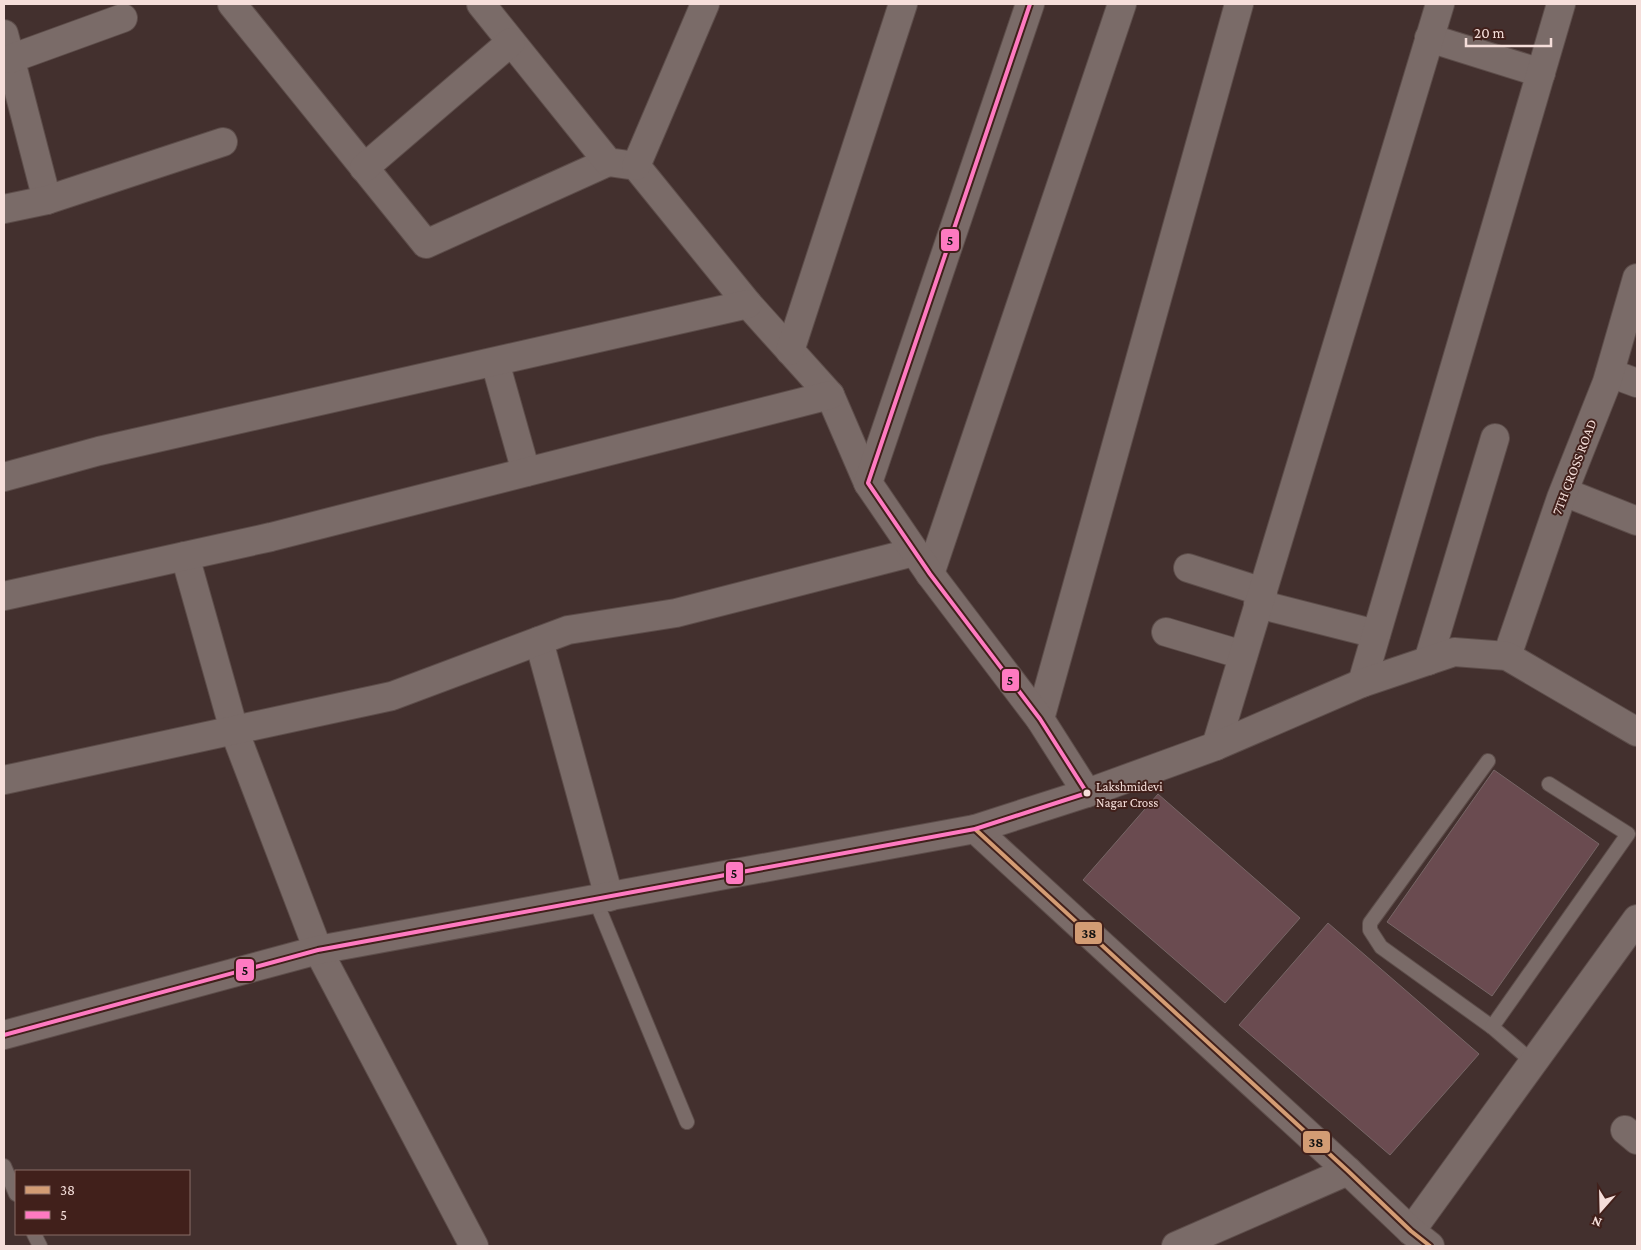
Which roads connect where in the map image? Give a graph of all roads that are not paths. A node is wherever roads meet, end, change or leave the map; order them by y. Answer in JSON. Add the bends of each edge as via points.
{"nodes":[{"id":1,"x":481,"y":4,"type":"edge"},
{"id":2,"x":704,"y":4,"type":"edge"},
{"id":3,"x":903,"y":4,"type":"edge"},
{"id":4,"x":1030,"y":4,"type":"edge"},
{"id":5,"x":1122,"y":4,"type":"edge"},
{"id":6,"x":1239,"y":4,"type":"edge"},
{"id":7,"x":1440,"y":4,"type":"edge"},
{"id":8,"x":1561,"y":4,"type":"edge"},
{"id":9,"x":242,"y":7,"type":"edge"},
{"id":10,"x":123,"y":18,"type":"dead end"},
{"id":11,"x":1429,"y":38,"type":"junction"},
{"id":12,"x":511,"y":42,"type":"junction"},
{"id":13,"x":7,"y":46,"type":"edge"},
{"id":14,"x":1541,"y":73,"type":"junction"},
{"id":15,"x":223,"y":142,"type":"dead end"},
{"id":16,"x":608,"y":162,"type":"junction"},
{"id":17,"x":636,"y":166,"type":"junction"},
{"id":18,"x":364,"y":168,"type":"junction"},
{"id":19,"x":47,"y":200,"type":"junction"},
{"id":20,"x":4,"y":210,"type":"edge"},
{"id":21,"x":1637,"y":278,"type":"edge"},
{"id":22,"x":748,"y":304,"type":"junction"},
{"id":23,"x":790,"y":351,"type":"junction"},
{"id":24,"x":495,"y":362,"type":"junction"},
{"id":25,"x":1610,"y":373,"type":"junction"},
{"id":26,"x":1637,"y":383,"type":"edge"},
{"id":27,"x":830,"y":396,"type":"junction"},
{"id":28,"x":1495,"y":438,"type":"dead end"},
{"id":29,"x":526,"y":472,"type":"junction"},
{"id":30,"x":4,"y":477,"type":"edge"},
{"id":31,"x":868,"y":483,"type":"junction"},
{"id":32,"x":1564,"y":492,"type":"junction"},
{"id":33,"x":1637,"y":521,"type":"edge"},
{"id":34,"x":914,"y":552,"type":"junction"},
{"id":35,"x":186,"y":556,"type":"junction"},
{"id":36,"x":1188,"y":568,"type":"dead end"},
{"id":37,"x":930,"y":574,"type":"junction"},
{"id":38,"x":4,"y":596,"type":"edge"},
{"id":39,"x":1260,"y":598,"type":"junction"},
{"id":40,"x":1166,"y":632,"type":"dead end"},
{"id":41,"x":1376,"y":634,"type":"junction"},
{"id":42,"x":539,"y":641,"type":"junction"},
{"id":43,"x":1243,"y":655,"type":"junction"},
{"id":44,"x":1507,"y":656,"type":"junction"},
{"id":45,"x":1428,"y":661,"type":"junction"},
{"id":46,"x":1362,"y":683,"type":"junction"},
{"id":47,"x":1040,"y":719,"type":"junction"},
{"id":48,"x":234,"y":730,"type":"junction"},
{"id":49,"x":1637,"y":732,"type":"edge"},
{"id":50,"x":1216,"y":746,"type":"junction"},
{"id":51,"x":1488,"y":761,"type":"dead end"},
{"id":52,"x":4,"y":780,"type":"edge"},
{"id":53,"x":1549,"y":784,"type":"dead end"},
{"id":54,"x":1087,"y":794,"type":"junction"},
{"id":55,"x":975,"y":830,"type":"junction"},
{"id":56,"x":1633,"y":837,"type":"edge"},
{"id":57,"x":602,"y":898,"type":"junction"},
{"id":58,"x":1637,"y":919,"type":"edge"},
{"id":59,"x":318,"y":950,"type":"junction"},
{"id":60,"x":1492,"y":1027,"type":"junction"},
{"id":61,"x":4,"y":1035,"type":"edge"},
{"id":62,"x":1534,"y":1063,"type":"junction"},
{"id":63,"x":687,"y":1122,"type":"dead end"},
{"id":64,"x":4,"y":1166,"type":"edge"},
{"id":65,"x":1348,"y":1171,"type":"junction"},
{"id":66,"x":15,"y":1192,"type":"edge"},
{"id":67,"x":1420,"y":1239,"type":"edge"},
{"id":68,"x":474,"y":1246,"type":"edge"},
{"id":69,"x":1176,"y":1246,"type":"edge"}],
"edges":[{"from":1,"to":12,"type":"street"},
{"from":2,"to":17,"type":"street"},
{"from":3,"to":23,"type":"street"},
{"from":4,"to":31,"type":"street"},
{"from":5,"to":37,"type":"street"},
{"from":6,"to":47,"type":"street"},
{"from":7,"to":11,"type":"street"},
{"from":8,"to":14,"type":"street"},
{"from":9,"to":18,"type":"street"},
{"from":10,"to":13,"type":"street"},
{"from":11,"to":14,"type":"street"},
{"from":11,"to":39,"type":"street"},
{"from":12,"to":16,"type":"street"},
{"from":12,"to":18,"type":"street"},
{"from":13,"to":19,"type":"street"},
{"from":14,"to":41,"type":"street"},
{"from":15,"to":19,"type":"street"},
{"from":16,"to":17,"type":"street"},
{"from":16,"to":18,"type":"street","via":[[426,244]]},
{"from":17,"to":22,"type":"street"},
{"from":19,"to":20,"type":"street"},
{"from":21,"to":25,"type":"street","name":"7TH CROSS ROAD"},
{"from":22,"to":23,"type":"street"},
{"from":22,"to":24,"type":"street"},
{"from":23,"to":27,"type":"street"},
{"from":24,"to":29,"type":"street"},
{"from":24,"to":30,"type":"street","via":[[99,451]]},
{"from":25,"to":26,"type":"street"},
{"from":25,"to":32,"type":"street","name":"7TH CROSS ROAD"},
{"from":27,"to":29,"type":"street"},
{"from":27,"to":31,"type":"street"},
{"from":28,"to":45,"type":"street"},
{"from":29,"to":35,"type":"street"},
{"from":31,"to":34,"type":"street"},
{"from":32,"to":33,"type":"street"},
{"from":32,"to":44,"type":"street","name":"7TH CROSS ROAD"},
{"from":34,"to":37,"type":"street"},
{"from":34,"to":42,"type":"street","via":[[676,613],[568,630]]},
{"from":35,"to":38,"type":"street"},
{"from":35,"to":48,"type":"street"},
{"from":36,"to":39,"type":"street"},
{"from":37,"to":47,"type":"street"},
{"from":39,"to":41,"type":"street"},
{"from":39,"to":43,"type":"street"},
{"from":40,"to":43,"type":"street"},
{"from":41,"to":46,"type":"street"},
{"from":42,"to":48,"type":"street","via":[[392,696]]},
{"from":42,"to":57,"type":"street"},
{"from":43,"to":50,"type":"street"},
{"from":44,"to":45,"type":"street","via":[[1454,652]]},
{"from":44,"to":49,"type":"street"},
{"from":45,"to":46,"type":"street"},
{"from":46,"to":50,"type":"street"},
{"from":47,"to":54,"type":"street"},
{"from":48,"to":52,"type":"street"},
{"from":48,"to":59,"type":"street"},
{"from":50,"to":54,"type":"street"},
{"from":51,"to":60,"type":"lane","via":[[1370,923],[1370,930],[1381,947]]},
{"from":53,"to":56,"type":"lane"},
{"from":54,"to":55,"type":"street"},
{"from":55,"to":57,"type":"street"},
{"from":55,"to":65,"type":"street"},
{"from":56,"to":60,"type":"lane"},
{"from":57,"to":59,"type":"street"},
{"from":57,"to":63,"type":"lane"},
{"from":58,"to":62,"type":"street"},
{"from":59,"to":61,"type":"street"},
{"from":59,"to":68,"type":"street"},
{"from":60,"to":62,"type":"lane"},
{"from":62,"to":67,"type":"street"},
{"from":64,"to":66,"type":"lane"},
{"from":65,"to":67,"type":"street"},
{"from":65,"to":69,"type":"street"}]}
